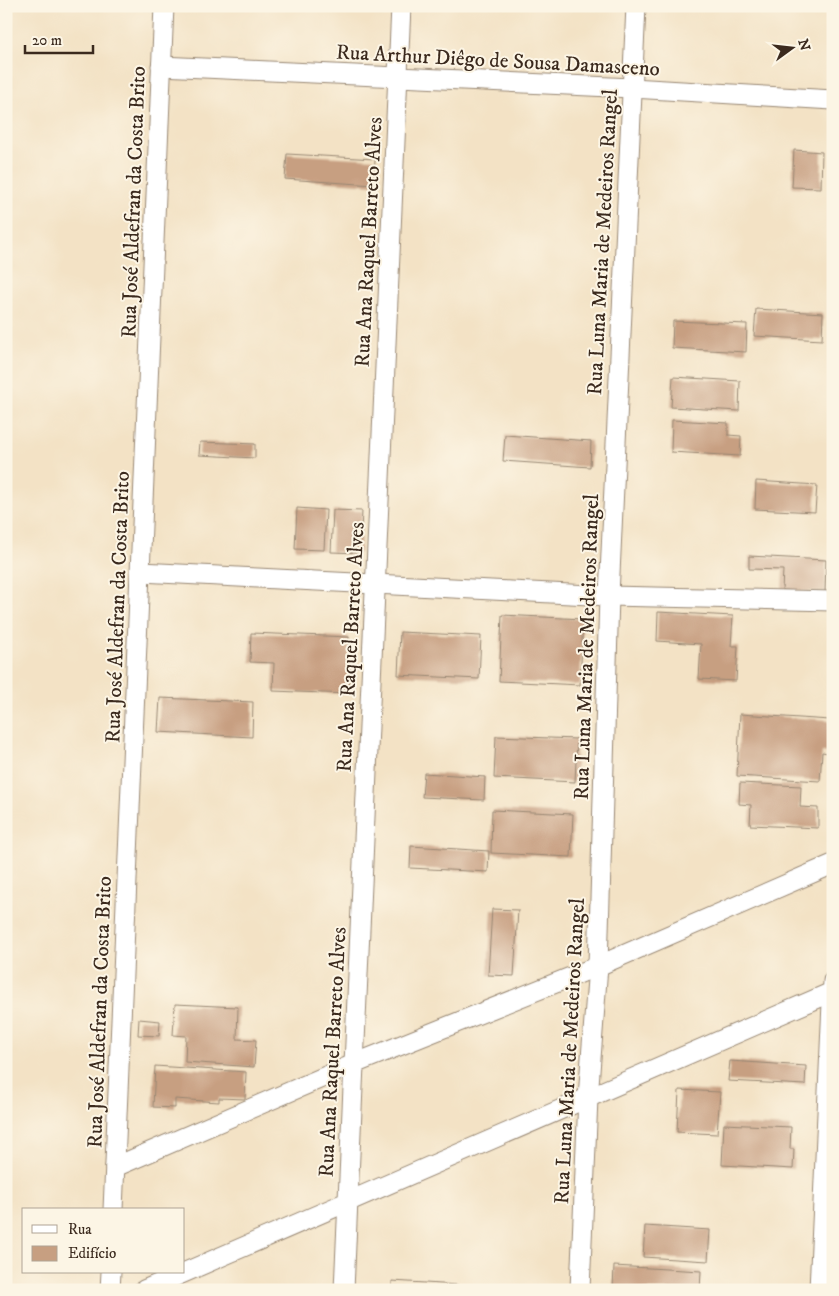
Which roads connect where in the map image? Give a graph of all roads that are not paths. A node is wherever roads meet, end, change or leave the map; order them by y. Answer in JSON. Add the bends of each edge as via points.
{"nodes":[{"id":1,"x":164,"y":6,"type":"edge"},
{"id":2,"x":402,"y":6,"type":"edge"},
{"id":3,"x":636,"y":6,"type":"edge"},
{"id":4,"x":161,"y":66,"type":"junction"},
{"id":5,"x":398,"y":77,"type":"junction"},
{"id":6,"x":632,"y":88,"type":"junction"},
{"id":7,"x":833,"y":100,"type":"edge"},
{"id":8,"x":141,"y":572,"type":"junction"},
{"id":9,"x":376,"y":585,"type":"junction"},
{"id":10,"x":609,"y":596,"type":"junction"},
{"id":11,"x":833,"y":601,"type":"edge"},
{"id":12,"x":833,"y":864,"type":"edge"},
{"id":13,"x":598,"y":966,"type":"junction"},
{"id":14,"x":832,"y":985,"type":"edge"},
{"id":15,"x":354,"y":1064,"type":"junction"},
{"id":16,"x":588,"y":1098,"type":"junction"},
{"id":17,"x":115,"y":1167,"type":"junction"},
{"id":18,"x":348,"y":1200,"type":"junction"},
{"id":19,"x":113,"y":1208,"type":"edge"},
{"id":20,"x":185,"y":1272,"type":"edge"},
{"id":21,"x":111,"y":1274,"type":"edge"},
{"id":22,"x":180,"y":1274,"type":"edge"},
{"id":23,"x":823,"y":1279,"type":"edge"},
{"id":24,"x":110,"y":1290,"type":"edge"},
{"id":25,"x":144,"y":1290,"type":"edge"},
{"id":26,"x":344,"y":1290,"type":"edge"},
{"id":27,"x":580,"y":1290,"type":"edge"}],
"edges":[{"from":1,"to":4,"type":"street","name":"Rua José Aldefran da Costa Brito"},
{"from":2,"to":5,"type":"street","name":"Rua Ana Raquel Barreto Alves"},
{"from":3,"to":6,"type":"street","name":"Rua Luna Maria de Medeiros Rangel"},
{"from":4,"to":5,"type":"street","name":"Rua Arthur Diêgo de Sousa Damasceno"},
{"from":4,"to":8,"type":"street","name":"Rua José Aldefran da Costa Brito"},
{"from":5,"to":6,"type":"street","name":"Rua Arthur Diêgo de Sousa Damasceno"},
{"from":5,"to":9,"type":"street","name":"Rua Ana Raquel Barreto Alves"},
{"from":6,"to":7,"type":"street","name":"Rua Arthur Diêgo de Sousa Damasceno"},
{"from":6,"to":10,"type":"street","name":"Rua Luna Maria de Medeiros Rangel"},
{"from":8,"to":9,"type":"street"},
{"from":8,"to":17,"type":"street","name":"Rua José Aldefran da Costa Brito"},
{"from":9,"to":10,"type":"street"},
{"from":9,"to":15,"type":"street","name":"Rua Ana Raquel Barreto Alves"},
{"from":10,"to":11,"type":"street"},
{"from":10,"to":13,"type":"street","name":"Rua Luna Maria de Medeiros Rangel"},
{"from":12,"to":13,"type":"street"},
{"from":13,"to":15,"type":"street"},
{"from":13,"to":16,"type":"street","name":"Rua Luna Maria de Medeiros Rangel"},
{"from":14,"to":16,"type":"street"},
{"from":14,"to":23,"type":"street"},
{"from":15,"to":17,"type":"street"},
{"from":15,"to":18,"type":"street","name":"Rua Ana Raquel Barreto Alves"},
{"from":16,"to":18,"type":"street"},
{"from":16,"to":27,"type":"street","name":"Rua Luna Maria de Medeiros Rangel"},
{"from":17,"to":19,"type":"street","name":"Rua José Aldefran da Costa Brito"},
{"from":18,"to":20,"type":"street"},
{"from":18,"to":26,"type":"street","name":"Rua Ana Raquel Barreto Alves"},
{"from":21,"to":24,"type":"street"},
{"from":22,"to":25,"type":"street"}]}
